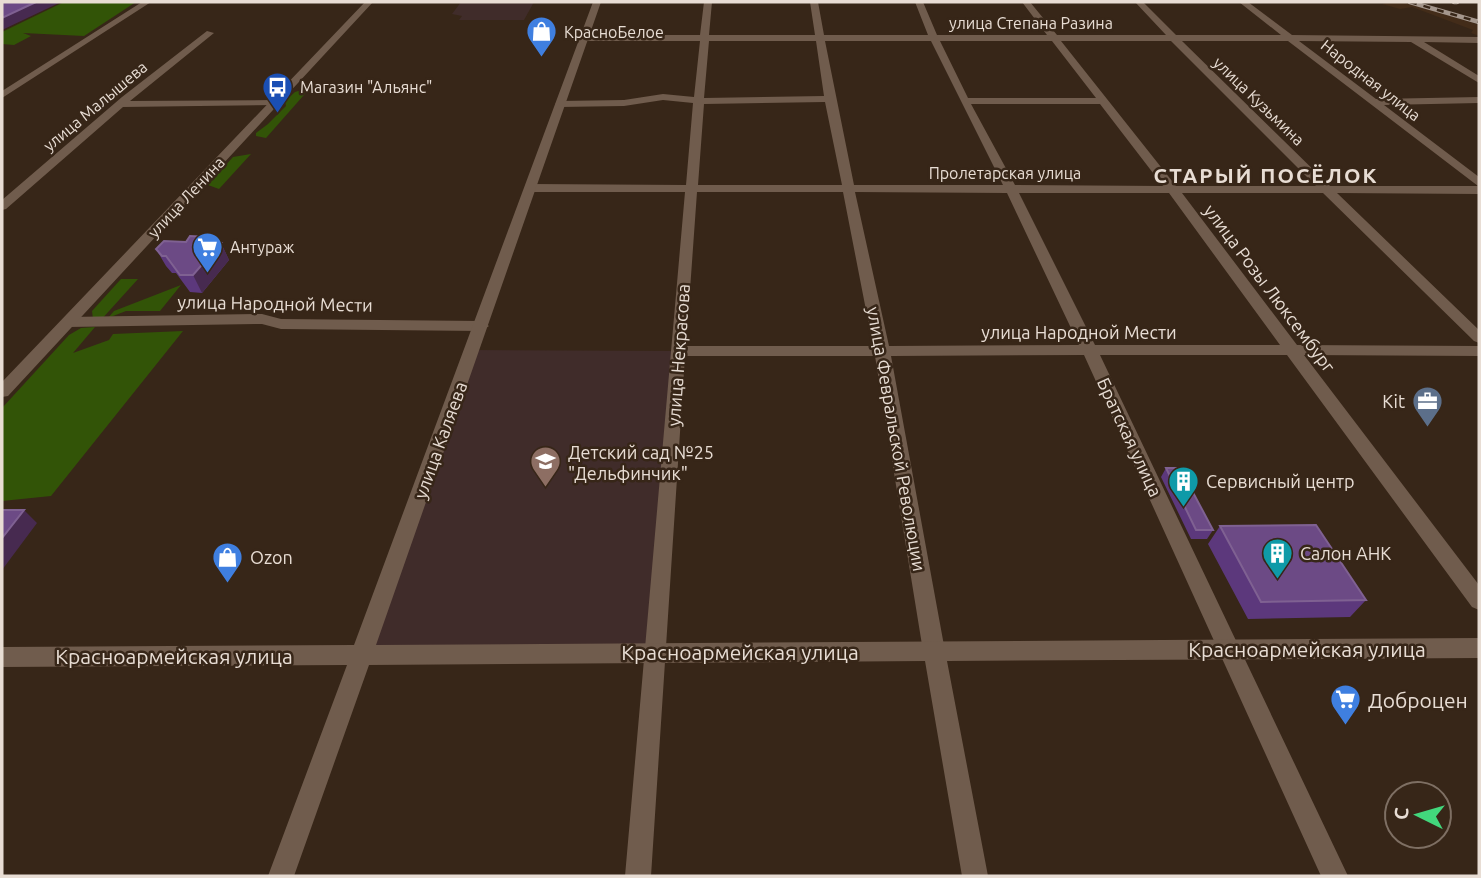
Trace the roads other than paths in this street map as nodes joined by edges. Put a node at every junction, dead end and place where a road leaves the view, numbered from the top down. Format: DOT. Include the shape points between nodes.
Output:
graph roads {
  1 [pos="147,2"];
  2 [pos="369,2"];
  3 [pos="597,2"];
  4 [pos="708,2"];
  5 [pos="814,2"];
  6 [pos="919,2"];
  7 [pos="1026,2"];
  8 [pos="1139,2"];
  9 [pos="1243,2"];
  10 [pos="210,33"];
  11 [pos="1292,37"];
  12 [pos="584,38"];
  13 [pos="1173,38"];
  14 [pos="1412,38"];
  15 [pos="704,39"];
  16 [pos="933,39"];
  17 [pos="1055,39"];
  18 [pos="820,40"];
  19 [pos="1479,40"];
  20 [pos="1479,80"];
  21 [pos="2,96"];
  22 [pos="830,99"];
  23 [pos="1479,100"];
  24 [pos="965,101"];
  25 [pos="1102,101"];
  26 [pos="700,102"];
  27 [pos="1373,102"];
  28 [pos="274,103"];
  29 [pos="121,104"];
  30 [pos="560,104"];
  31 [pos="1479,183"];
  32 [pos="24,187"];
  33 [pos="2,188"];
  34 [pos="531,188"];
  35 [pos="1012,188"];
  36 [pos="689,189"];
  37 [pos="850,189"];
  38 [pos="1328,189"];
  39 [pos="1172,190"];
  40 [pos="1479,190"];
  41 [pos="2,206"];
  42 [pos="68,322"];
  43 [pos="481,326"];
  44 [pos="1479,338"];
  45 [pos="1290,349"];
  46 [pos="679,351"];
  47 [pos="1479,351"];
  48 [pos="882,352"];
  49 [pos="1090,352"];
  50 [pos="2,392"];
  51 [pos="1479,601"];
  52 [pos="1479,648"];
  53 [pos="1231,649"];
  54 [pos="934,651"];
  55 [pos="656,653"];
  56 [pos="363,655"];
  57 [pos="2,657"];
  58 [pos="281,876"];
  59 [pos="638,876"];
  60 [pos="975,876"];
  61 [pos="1335,876"];
  1 -- 21 [label="street"];
  2 -- 28 [label="street, улица Ленина"];
  3 -- 12 [label="street, улица Каляева"];
  4 -- 15 [label="street, улица Некрасова"];
  5 -- 18 [label="street, улица Февральской Революции"];
  6 -- 16 [label="street, Братская улица"];
  7 -- 17 [label="street, улица Розы Люксембург"];
  8 -- 13 [label="street, улица Кузьмина"];
  9 -- 11 [label="street, Народная улица"];
  10 -- 29 [label="street, улица Малышева"];
  11 -- 13 [label="street, улица Степана Разина"];
  11 -- 14 [label="street, улица Степана Разина"];
  11 -- 27 [label="street, Народная улица"];
  12 -- 15 [label="street, улица Степана Разина"];
  12 -- 30 [label="street, улица Каляева"];
  13 -- 17 [label="street, улица Степана Разина"];
  13 -- 38 [label="street, улица Кузьмина"];
  14 -- 19 [label="street, улица Степана Разина"];
  14 -- 20 [label="street"];
  15 -- 18 [label="street, улица Степана Разина"];
  15 -- 26 [label="street, улица Некрасова"];
  16 -- 17 [label="street, улица Степана Разина"];
  16 -- 18 [label="street, улица Степана Разина"];
  16 -- 24 [label="street, Братская улица"];
  17 -- 25 [label="street, улица Розы Люксембург"];
  18 -- 22 [label="street, улица Февральской Революции"];
  22 -- 26 [label="street"];
  22 -- 37 [label="street, улица Февральской Революции"];
  23 -- 27 [label="street"];
  24 -- 25 [label="street"];
  24 -- 35 [label="street, Братская улица"];
  25 -- 39 [label="street, улица Розы Люксембург"];
  26 -- 30 [label="street" via="663,97"];
  26 -- 36 [label="street, улица Некрасова"];
  27 -- 31 [label="street, Народная улица"];
  28 -- 29 [label="street"];
  28 -- 42 [label="street, улица Ленина"];
  29 -- 32 [label="street, улица Малышева"];
  30 -- 34 [label="street, улица Каляева"];
  32 -- 33 [label="street"];
  32 -- 41 [label="street, улица Малышева"];
  34 -- 36 [label="street, Пролетарская улица"];
  34 -- 43 [label="street, улица Каляева"];
  35 -- 37 [label="street, Пролетарская улица"];
  35 -- 39 [label="street, Пролетарская улица"];
  35 -- 49 [label="street, Братская улица"];
  36 -- 37 [label="street, Пролетарская улица"];
  36 -- 46 [label="street, улица Некрасова"];
  37 -- 48 [label="street, улица Февральской Революции"];
  38 -- 39 [label="street, Пролетарская улица"];
  38 -- 40 [label="street, Пролетарская улица"];
  38 -- 44 [label="street, улица Кузьмина"];
  39 -- 45 [label="street, улица Розы Люксембург"];
  42 -- 43 [label="street, улица Народной Мести" via="262,319 281,324"];
  42 -- 50 [label="street, улица Ленина"];
  43 -- 56 [label="street, улица Каляева"];
  45 -- 47 [label="street, улица Народной Мести"];
  45 -- 49 [label="street, улица Народной Мести"];
  45 -- 51 [label="street, улица Розы Люксембург"];
  46 -- 48 [label="street, улица Народной Мести"];
  46 -- 55 [label="street, улица Некрасова"];
  48 -- 49 [label="street, улица Народной Мести"];
  48 -- 54 [label="street, улица Февральской Революции"];
  49 -- 53 [label="street, Братская улица"];
  52 -- 53 [label="street, Красноармейская улица"];
  53 -- 54 [label="street, Красноармейская улица"];
  53 -- 61 [label="street, Братская улица"];
  54 -- 55 [label="street, Красноармейская улица"];
  54 -- 60 [label="street, улица Февральской Революции"];
  55 -- 56 [label="street, Красноармейская улица"];
  55 -- 59 [label="street, улица Некрасова"];
  56 -- 57 [label="street, Красноармейская улица"];
  56 -- 58 [label="street, улица Каляева"];
}
